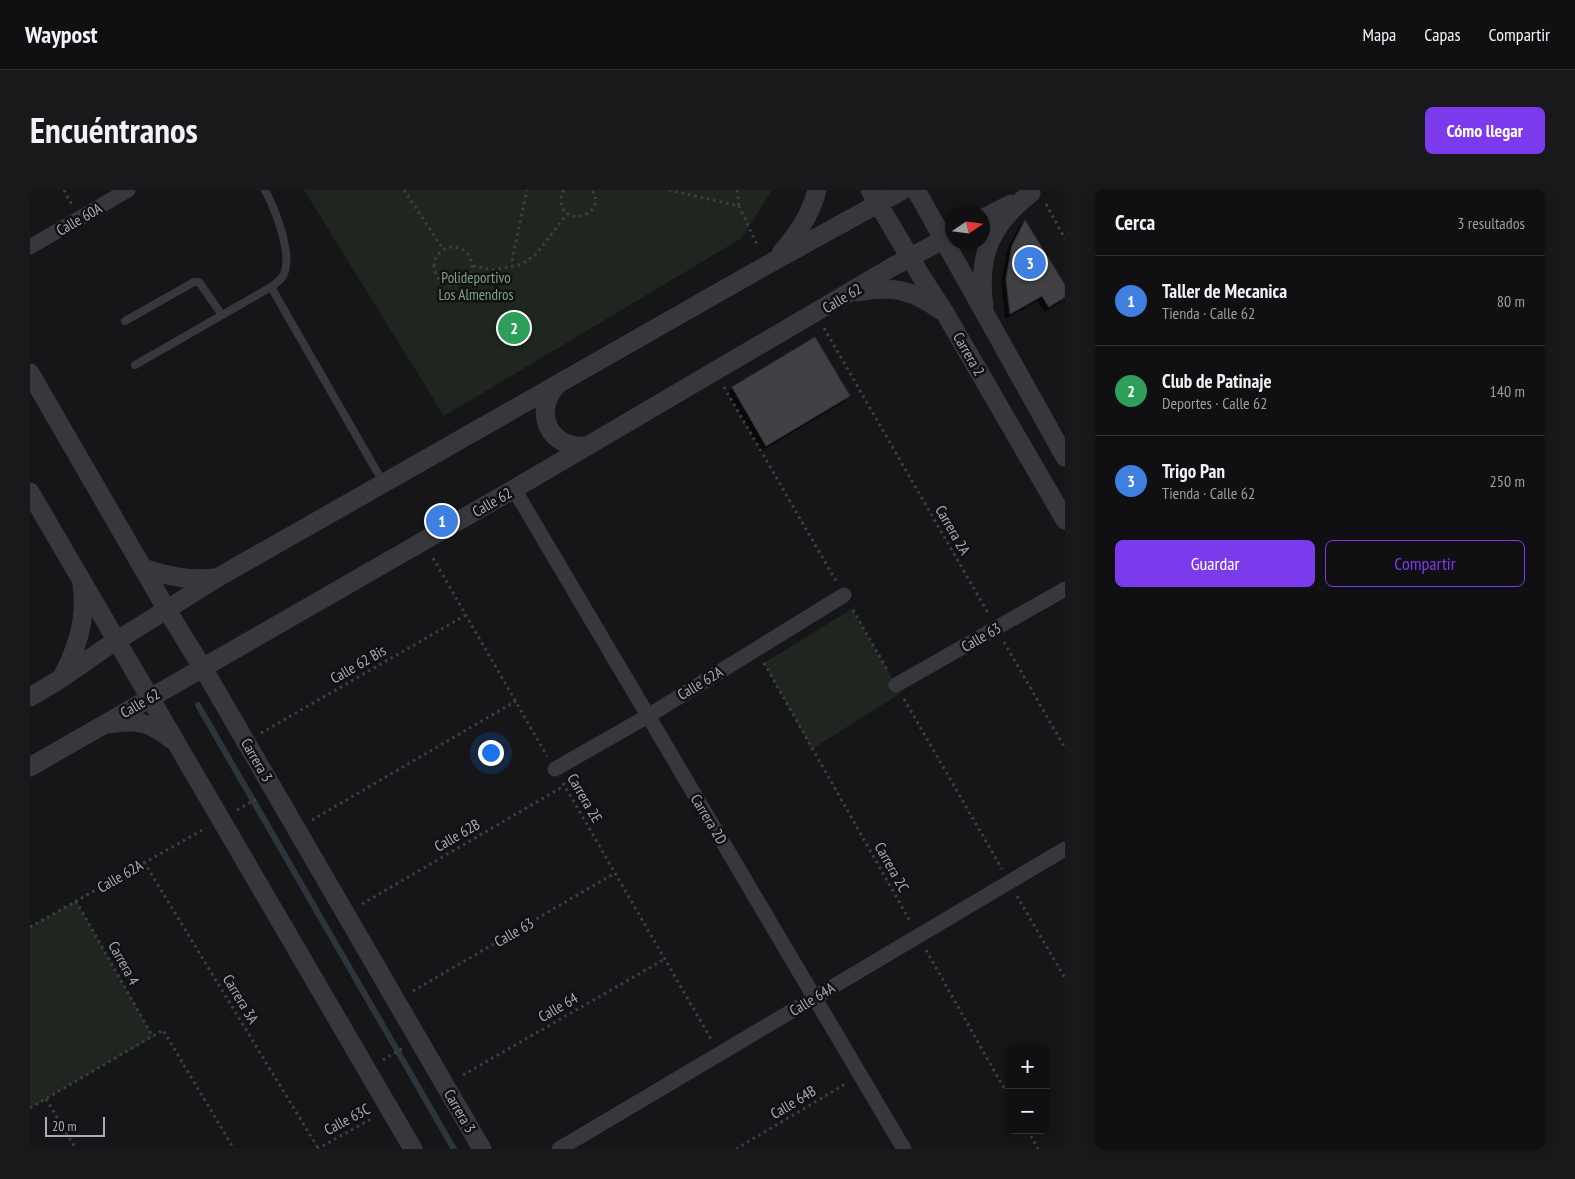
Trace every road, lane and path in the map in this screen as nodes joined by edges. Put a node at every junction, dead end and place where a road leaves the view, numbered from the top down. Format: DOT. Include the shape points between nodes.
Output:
graph roads {
  1 [pos="128,190"];
  2 [pos="264,190"];
  3 [pos="404,190"];
  4 [pos="527,190"];
  5 [pos="564,190"];
  6 [pos="592,190"];
  7 [pos="668,190"];
  8 [pos="673,190"];
  9 [pos="737,190"];
  10 [pos="817,190"];
  11 [pos="903,190"];
  12 [pos="916,190"];
  13 [pos="1037,194"];
  14 [pos="874,197"];
  15 [pos="739,206"];
  16 [pos="568,214"];
  17 [pos="990,215"];
  18 [pos="945,233"];
  19 [pos="945,239"];
  20 [pos="1065,239"];
  21 [pos="30,247"];
  22 [pos="758,247"];
  23 [pos="443,249"];
  24 [pos="954,250"];
  25 [pos="910,258"];
  26 [pos="512,261"];
  27 [pos="774,261"];
  28 [pos="473,266"];
  29 [pos="271,287"];
  30 [pos="845,296"];
  31 [pos="945,313"];
  32 [pos="222,315"];
  33 [pos="986,316"];
  34 [pos="125,321"];
  35 [pos="821,323"];
  36 [pos="135,365"];
  37 [pos="30,373"];
  38 [pos="557,386"];
  39 [pos="587,446"];
  40 [pos="1065,457"];
  41 [pos="384,484"];
  42 [pos="514,489"];
  43 [pos="30,492"];
  44 [pos="1065,520"];
  45 [pos="430,553"];
  46 [pos="142,568"];
  47 [pos="217,578"];
  48 [pos="82,583"];
  49 [pos="1065,589"];
  50 [pos="844,595"];
  51 [pos="167,610"];
  52 [pos="466,615"];
  53 [pos="996,628"];
  54 [pos="117,640"];
  55 [pos="756,649"];
  56 [pos="202,667"];
  57 [pos="62,678"];
  58 [pos="896,685"];
  59 [pos="30,697"];
  60 [pos="149,698"];
  61 [pos="516,701"];
  62 [pos="648,716"];
  63 [pos="92,732"];
  64 [pos="261,733"];
  65 [pos="1065,748"];
  66 [pos="182,753"];
  67 [pos="30,767"];
  68 [pos="555,769"];
  69 [pos="564,785"];
  70 [pos="264,794"];
  71 [pos="234,811"];
  72 [pos="312,820"];
  73 [pos="210,826"];
  74 [pos="1065,850"];
  75 [pos="144,862"];
  76 [pos="615,873"];
  77 [pos="76,901"];
  78 [pos="362,904"];
  79 [pos="30,928"];
  80 [pos="918,936"];
  81 [pos="665,959"];
  82 [pos="413,991"];
  83 [pos="815,998"];
  84 [pos="153,1037"];
  85 [pos="408,1044"];
  86 [pos="720,1054"];
  87 [pos="380,1062"];
  88 [pos="463,1075"];
  89 [pos="861,1075"];
  90 [pos="1005,1089"];
  91 [pos="46,1099"];
  92 [pos="30,1108"];
  93 [pos="390,1109"];
  94 [pos="1030,1134"];
  95 [pos="76,1149"];
  96 [pos="234,1149"];
  97 [pos="317,1149"];
  98 [pos="413,1149"];
  99 [pos="482,1149"];
  100 [pos="559,1149"];
  101 [pos="736,1149"];
  102 [pos="904,1149"];
  103 [pos="1038,1149"];
  1 -- 21 [label="street, Calle 60A"];
  2 -- 29 [label="lane" via="275,209 285,244 282,278"];
  3 -- 23 [label="path"];
  4 -- 26 [label="path"];
  5 -- 16 [label="path" via="561,205"];
  6 -- 16 [label="path" via="595,206 588,214 578,218"];
  7 -- 8 [label="path"];
  8 -- 15 [label="path"];
  9 -- 15 [label="path"];
  10 -- 27 [label="street" via="806,220"];
  11 -- 14 [label="street"];
  12 -- 18 [label="street"];
  13 -- 17 [label="street"];
  13 -- 20 [label="path"];
  13 -- 33 [label="street" via="1015,205 991,237 982,275"];
  14 -- 25 [label="street, Carrera 2"];
  14 -- 27 [label="street"];
  15 -- 22 [label="path"];
  16 -- 28 [label="path" via="537,253 519,265 493,270"];
  19 -- 25 [label="street, Calle 62"];
  23 -- 28 [label="path" via="456,246 468,253"];
  23 -- 28 [label="path" via="434,265 440,281 457,286 466,282"];
  24 -- 33 [label="street"];
  25 -- 30 [label="street, Calle 62"];
  25 -- 31 [label="street, Carrera 2"];
  27 -- 38 [label="street"];
  29 -- 32 [label="lane"];
  29 -- 41 [label="lane"];
  30 -- 31 [label="street" via="880,288 903,290 926,299"];
  30 -- 39 [label="street, Calle 62"];
  31 -- 44 [label="street, Carrera 2"];
  32 -- 34 [label="lane" via="199,282 194,282"];
  32 -- 36 [label="lane"];
  33 -- 40 [label="street"];
  35 -- 53 [label="path, Carrera 2A"];
  37 -- 46 [label="street, Carrera 3"];
  38 -- 39 [label="street" via="547,400 545,419 548,428 561,441 578,447"];
  38 -- 41 [label="street"];
  39 -- 42 [label="street, Calle 62"];
  41 -- 47 [label="street"];
  42 -- 56 [label="street, Calle 62"];
  42 -- 62 [label="street, Carrera 2D"];
  43 -- 48 [label="street"];
  45 -- 52 [label="path, Carrera 2E"];
  46 -- 47 [label="street" via="188,579"];
  46 -- 51 [label="street, Carrera 3"];
  47 -- 51 [label="street"];
  48 -- 54 [label="street"];
  48 -- 57 [label="street" via="84,598 80,631"];
  49 -- 53 [label="street, Calle 63"];
  50 -- 55 [label="street, Calle 62A"];
  51 -- 54 [label="street"];
  51 -- 56 [label="street, Carrera 3"];
  52 -- 61 [label="path, Carrera 2E"];
  52 -- 64 [label="path, Calle 62 Bis"];
  53 -- 58 [label="street, Calle 63"];
  53 -- 65 [label="path, Carrera 2A"];
  54 -- 57 [label="street"];
  54 -- 60 [label="street"];
  55 -- 62 [label="street, Calle 62A"];
  55 -- 80 [label="path, Carrera 2C"];
  56 -- 60 [label="street, Calle 62"];
  56 -- 99 [label="street, Carrera 3"];
  57 -- 59 [label="street"];
  60 -- 63 [label="street, Calle 62"];
  60 -- 66 [label="street"];
  61 -- 68 [label="path, Carrera 2E"];
  61 -- 72 [label="path"];
  62 -- 68 [label="street, Calle 62A"];
  62 -- 83 [label="street, Carrera 2D"];
  63 -- 66 [label="street" via="117,722 145,723 160,730"];
  63 -- 67 [label="street, Calle 62"];
  66 -- 93 [label="street"];
  68 -- 69 [label="path, Carrera 2E"];
  69 -- 76 [label="path, Carrera 2E"];
  69 -- 78 [label="path, Calle 62B"];
  70 -- 71 [label="path"];
  73 -- 75 [label="path, Calle 62A"];
  74 -- 80 [label="street, Calle 64A"];
  75 -- 77 [label="path, Calle 62A"];
  75 -- 97 [label="path, Carrera 3A"];
  76 -- 81 [label="path, Carrera 2E"];
  76 -- 82 [label="path, Calle 63"];
  77 -- 79 [label="path, Calle 62A"];
  77 -- 84 [label="path, Carrera 4"];
  80 -- 83 [label="street, Calle 64A"];
  80 -- 90 [label="path, Carrera 2C"];
  81 -- 86 [label="path, Carrera 2E"];
  81 -- 88 [label="path, Calle 64"];
  83 -- 86 [label="street, Calle 64A"];
  83 -- 89 [label="street, Carrera 2D"];
  84 -- 91 [label="path"];
  84 -- 96 [label="path" via="163,1030"];
  85 -- 87 [label="path"];
  86 -- 100 [label="street, Calle 64A"];
  89 -- 101 [label="path, Calle 64B"];
  89 -- 102 [label="street, Carrera 2D"];
  91 -- 92 [label="path"];
  91 -- 95 [label="path"];
  93 -- 97 [label="path, Calle 63C"];
  93 -- 98 [label="street"];
  94 -- 103 [label="path"];
}
